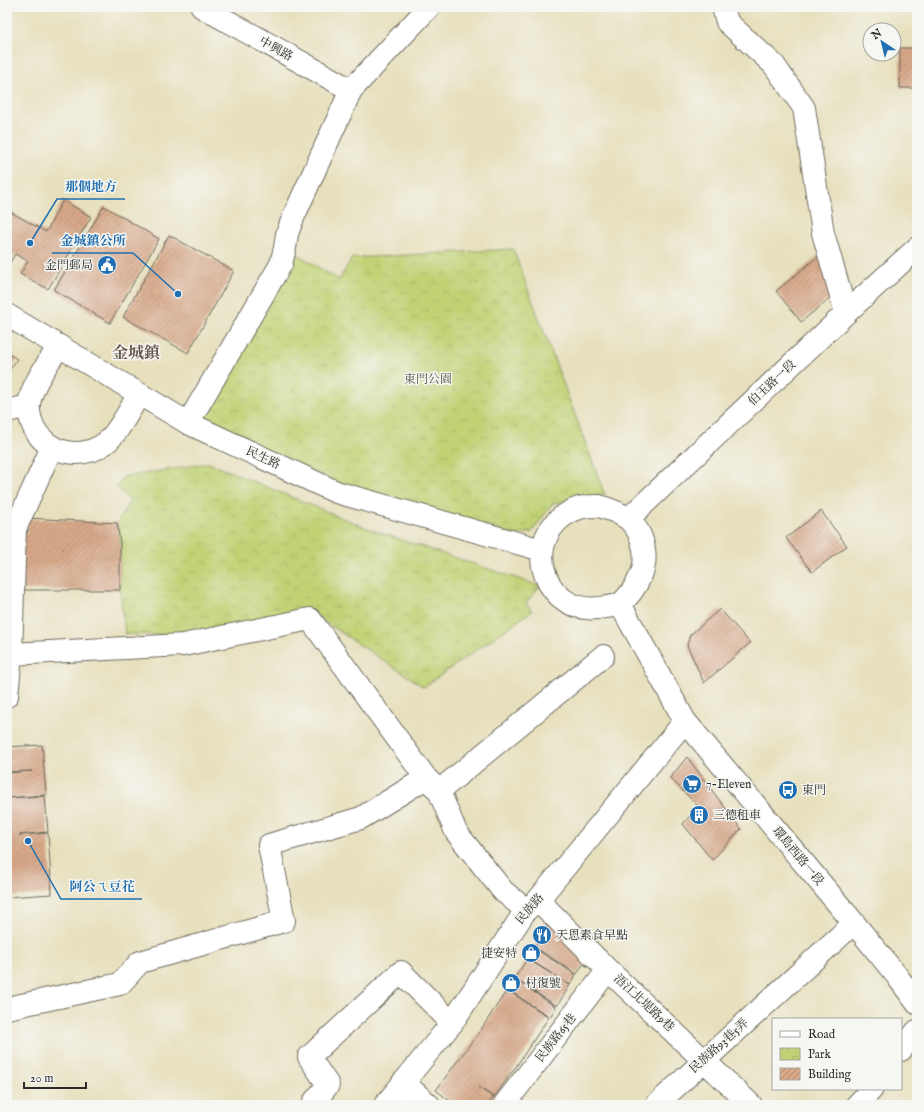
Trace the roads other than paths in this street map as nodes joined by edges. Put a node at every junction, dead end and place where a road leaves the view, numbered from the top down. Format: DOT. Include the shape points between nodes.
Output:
graph roads {
  1 [pos="202,7"];
  2 [pos="429,7"];
  3 [pos="723,7"];
  4 [pos="351,90"];
  5 [pos="917,248"];
  6 [pos="846,313"];
  7 [pos="7,314"];
  8 [pos="59,346"];
  9 [pos="139,394"];
  10 [pos="29,406"];
  11 [pos="7,411"];
  12 [pos="188,423"];
  13 [pos="52,447"];
  14 [pos="628,519"];
  15 [pos="542,550"];
  16 [pos="620,604"];
  17 [pos="11,654"];
  18 [pos="603,656"];
  19 [pos="7,696"];
  20 [pos="685,721"];
  21 [pos="432,785"];
  22 [pos="532,905"];
  23 [pos="854,923"];
  24 [pos="608,970"];
  25 [pos="917,1003"];
  26 [pos="7,1008"];
  27 [pos="452,1023"];
  28 [pos="917,1031"];
  29 [pos="902,1049"];
  30 [pos="704,1060"];
  31 [pos="403,1082"];
  32 [pos="871,1090"];
  33 [pos="313,1105"];
  34 [pos="385,1105"];
  35 [pos="430,1105"];
  36 [pos="504,1105"];
  37 [pos="656,1105"];
  38 [pos="751,1105"];
  39 [pos="857,1105"];
  1 -- 4 [label="main road, 中興路"];
  2 -- 4 [label="main road"];
  3 -- 6 [label="main road" via="727,22 774,65 804,108 823,233"];
  4 -- 12 [label="main road" via="293,218 281,264"];
  5 -- 6 [label="main road, 伯玉路一段"];
  6 -- 14 [label="main road, 伯玉路一段"];
  7 -- 8 [label="main road, 民生路"];
  8 -- 9 [label="main road, 民生路"];
  8 -- 10 [label="main road" via="32,392"];
  9 -- 12 [label="main road, 民生路"];
  9 -- 13 [label="main road" via="116,431 106,443 93,451 78,454"];
  10 -- 11 [label="main road"];
  10 -- 13 [label="main road" via="31,422 38,435"];
  12 -- 15 [label="main road, 民生路" via="336,492"];
  13 -- 17 [label="main road" via="15,530"];
  14 -- 15 [label="main road" via="615,510 599,506 568,512 556,522 547,535"];
  14 -- 16 [label="main road" via="638,531 644,545 645,560 634,589"];
  15 -- 16 [label="main road" via="542,567 548,583 559,597 574,605 590,609"];
  16 -- 20 [label="main road, 環島西路一段"];
  17 -- 19 [label="main road"];
  17 -- 21 [label="main road, 浯江北堤路9巷" via="183,645 310,620"];
  18 -- 21 [label="main road"];
  20 -- 22 [label="main road, 民族路"];
  20 -- 23 [label="main road, 環島西路一段"];
  21 -- 22 [label="main road, 浯江北堤路9巷" via="456,832 503,890"];
  21 -- 26 [label="main road" via="361,818 269,845 284,921 140,962 120,984"];
  22 -- 24 [label="main road, 浯江北堤路9巷"];
  22 -- 27 [label="main road, 民族路"];
  23 -- 25 [label="main road, 環島西路一段"];
  23 -- 30 [label="main road, 民族路93巷5弄"];
  24 -- 30 [label="main road, 浯江北堤路9巷"];
  24 -- 36 [label="main road, 民族路65巷"];
  27 -- 31 [label="main road, 民族路"];
  27 -- 33 [label="main road" via="401,972 309,1057 328,1085"];
  28 -- 29 [label="main road"];
  30 -- 37 [label="main road, 民族路93巷5弄"];
  30 -- 38 [label="main road, 浯江北堤路9巷"];
  31 -- 34 [label="main road, 民族路"];
  31 -- 35 [label="main road"];
  32 -- 39 [label="main road"];
}
